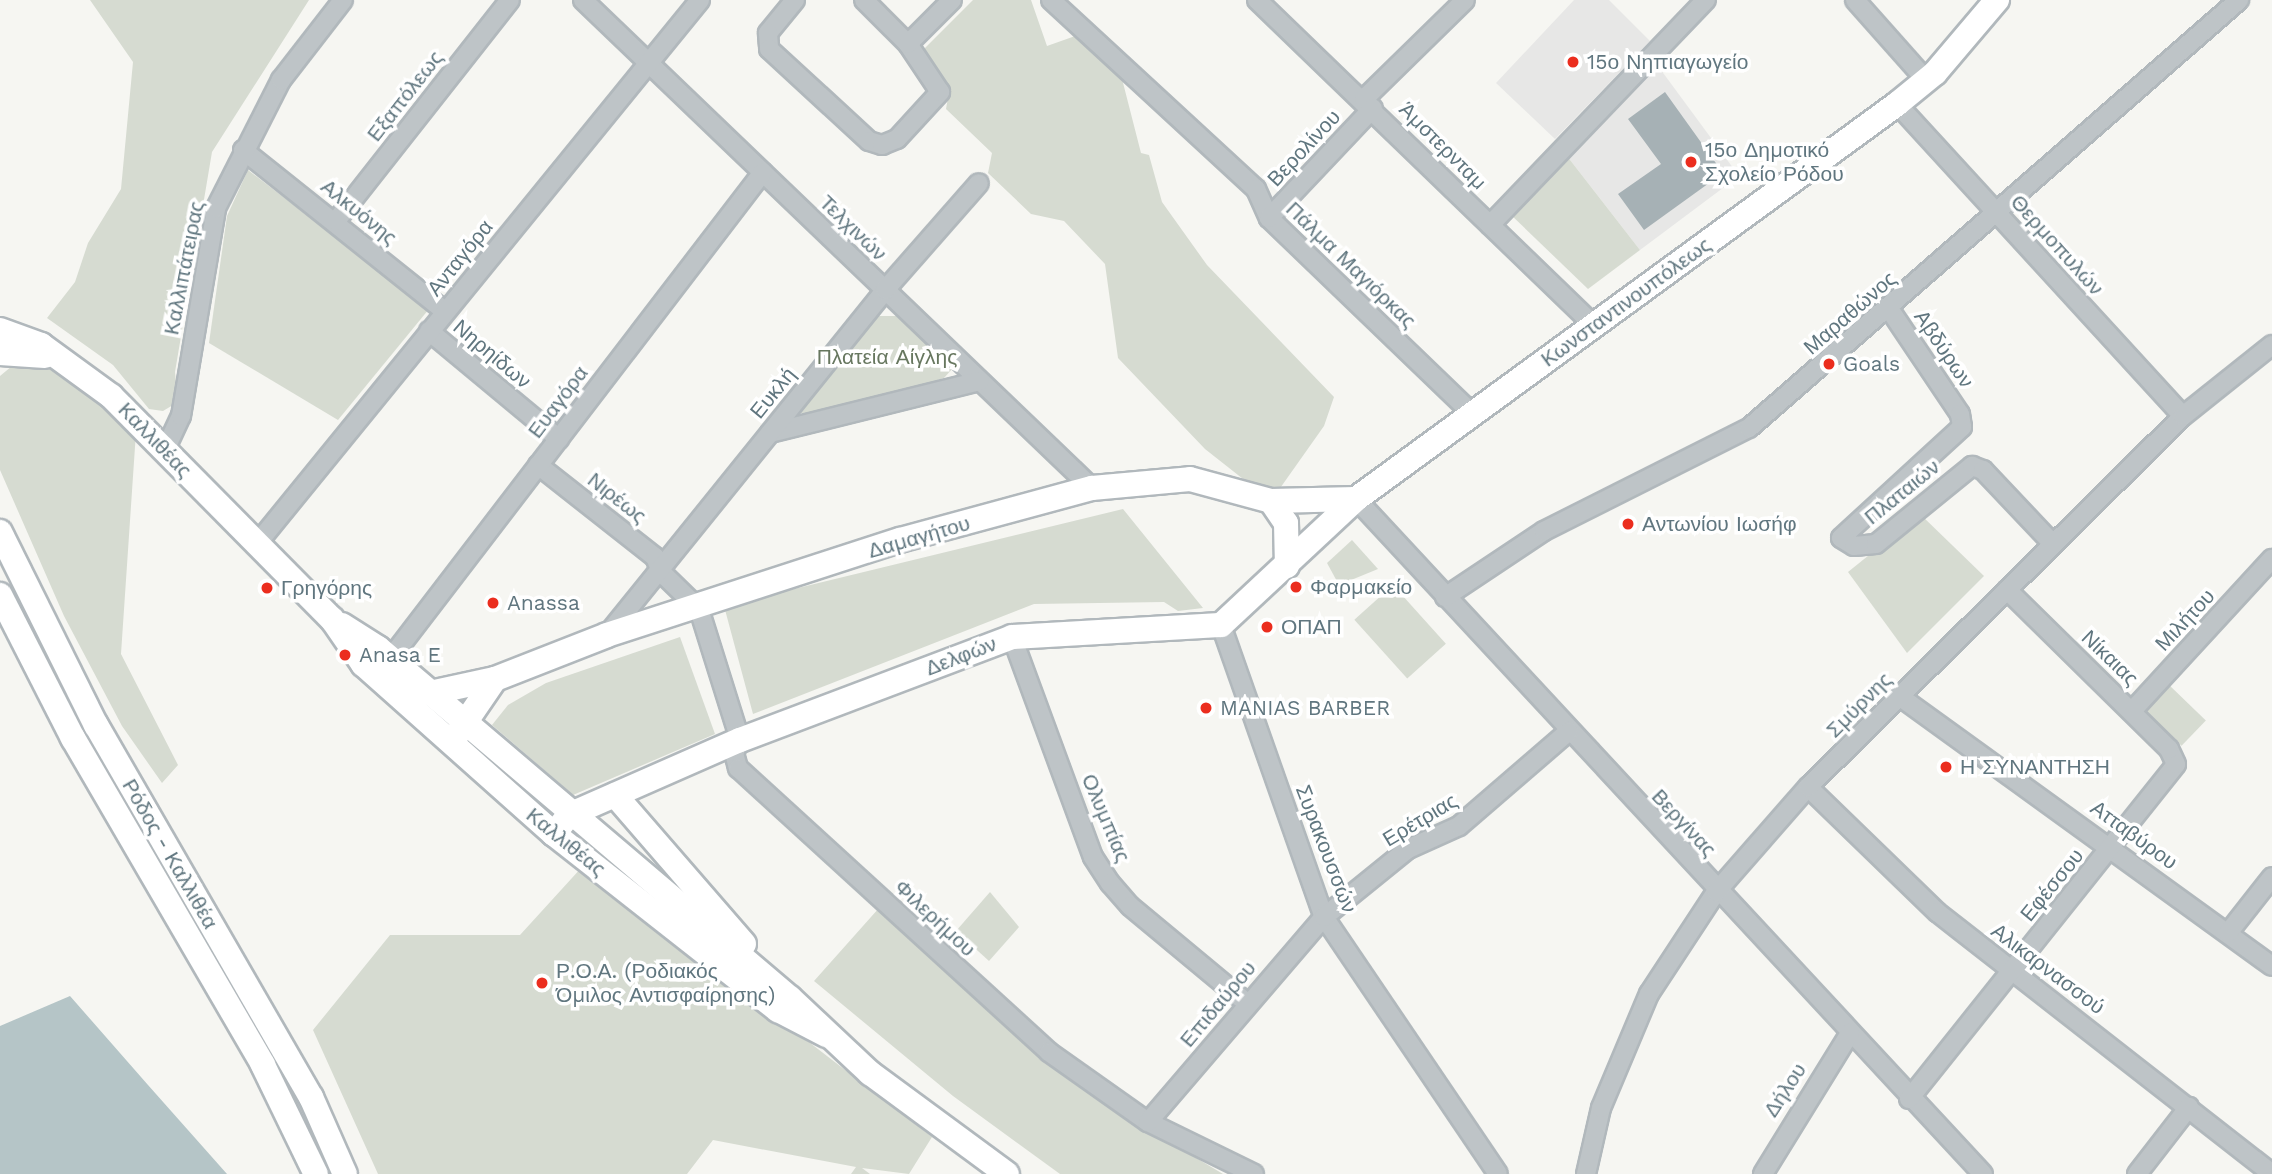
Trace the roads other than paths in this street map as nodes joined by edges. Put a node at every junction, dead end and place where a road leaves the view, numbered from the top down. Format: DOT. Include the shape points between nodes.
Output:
graph roads {
  1 [pos="343,0"];
  2 [pos="510,0"];
  3 [pos="583,0"];
  4 [pos="700,0"];
  5 [pos="794,0"];
  6 [pos="864,0"];
  7 [pos="952,0"];
  8 [pos="1051,0"];
  9 [pos="1257,0"];
  10 [pos="1465,0"];
  11 [pos="1706,0"];
  12 [pos="1855,0"];
  13 [pos="1979,0"];
  14 [pos="1997,0"];
  15 [pos="2239,0"];
  16 [pos="908,44"];
  17 [pos="649,62"];
  18 [pos="1918,71"];
  19 [pos="1368,104"];
  20 [pos="1897,104"];
  21 [pos="243,150"];
  22 [pos="763,172"];
  23 [pos="979,183"];
  24 [pos="1997,213"];
  25 [pos="1269,218"];
  26 [pos="336,221"];
  27 [pos="1490,225"];
  28 [pos="885,290"];
  29 [pos="1890,310"];
  30 [pos="446,311"];
  31 [pos="1594,326"];
  32 [pos="0,330"];
  33 [pos="429,331"];
  34 [pos="2272,345"];
  35 [pos="12,352"];
  36 [pos="59,360"];
  37 [pos="0,363"];
  38 [pos="980,381"];
  39 [pos="1473,414"];
  40 [pos="1960,414"];
  41 [pos="2183,416"];
  42 [pos="771,432"];
  43 [pos="559,439"];
  44 [pos="165,450"];
  45 [pos="538,466"];
  46 [pos="1092,488"];
  47 [pos="1356,499"];
  48 [pos="1271,501"];
  49 [pos="0,533"];
  50 [pos="2053,544"];
  51 [pos="256,545"];
  52 [pos="2272,559"];
  53 [pos="1287,566"];
  54 [pos="661,572"];
  55 [pos="2007,590"];
  56 [pos="0,595"];
  57 [pos="1445,597"];
  58 [pos="699,609"];
  59 [pos="332,619"];
  60 [pos="1220,625"];
  61 [pos="607,635"];
  62 [pos="1012,636"];
  63 [pos="390,659"];
  64 [pos="495,679"];
  65 [pos="430,693"];
  66 [pos="1899,696"];
  67 [pos="2132,711"];
  68 [pos="1569,731"];
  69 [pos="459,733"];
  70 [pos="740,740"];
  71 [pos="2176,764"];
  72 [pos="1808,787"];
  73 [pos="615,795"];
  74 [pos="561,824"];
  75 [pos="2112,846"];
  76 [pos="2272,877"];
  77 [pos="1716,892"];
  78 [pos="1324,917"];
  79 [pos="2228,933"];
  80 [pos="2272,966"];
  81 [pos="2015,968"];
  82 [pos="790,998"];
  83 [pos="1248,1003"];
  84 [pos="1850,1033"];
  85 [pos="826,1035"];
  86 [pos="1909,1100"];
  87 [pos="2189,1107"];
  88 [pos="1148,1122"];
  89 [pos="2271,1171"];
  90 [pos="316,1174"];
  91 [pos="345,1174"];
  92 [pos="1007,1174"];
  93 [pos="1254,1174"];
  94 [pos="1498,1174"];
  95 [pos="1586,1174"];
  96 [pos="1763,1174"];
  97 [pos="1983,1174"];
  98 [pos="2137,1174"];
  1 -- 21 [label="street, Καλλιπάτειρας" via="281,80"];
  2 -- 26 [label="street, Εξαπόλεως"];
  3 -- 17 [label="street, Τελχινών"];
  4 -- 17 [label="street, Ανταγόρα"];
  5 -- 16 [label="street" via="768,33 769,49 869,141 882,145 897,139 940,92"];
  6 -- 16 [label="street"];
  7 -- 16 [label="street"];
  8 -- 25 [label="street, Πάλμα Μαγιόρκας" via="1256,189"];
  9 -- 19 [label="street, Άμστερνταμ"];
  10 -- 19 [label="street, Βερολίνου"];
  11 -- 27 [label="street"];
  12 -- 18 [label="street"];
  13 -- 18 [label="main road, Κωνσταντινουπόλεως"];
  14 -- 20 [label="main road, Κωνσταντινουπόλεως" via="1935,73"];
  15 -- 24 [label="street, Μαραθώνος"];
  17 -- 22 [label="street, Τελχινών"];
  17 -- 30 [label="street, Ανταγόρα"];
  18 -- 20 [label="main road, Κωνσταντινουπόλεως"];
  19 -- 25 [label="street, Βερολίνου"];
  19 -- 27 [label="street, Άμστερνταμ"];
  20 -- 24 [label="street, Θερμοπυλών"];
  20 -- 31 [label="main road, Κωνσταντινουπόλεως"];
  21 -- 26 [label="street, Αλκυόνης"];
  21 -- 44 [label="street, Καλλιπάτειρας" via="216,208 181,416"];
  22 -- 28 [label="street, Τελχινών"];
  22 -- 43 [label="street, Ευαγόρα"];
  23 -- 28 [label="street, Ευκλή"];
  24 -- 29 [label="street, Μαραθώνος"];
  24 -- 41 [label="street, Θερμοπυλών"];
  25 -- 39 [label="street, Πάλμα Μαγιόρκας"];
  26 -- 30 [label="street, Αλκυόνης"];
  27 -- 31 [label="street, Άμστερνταμ"];
  28 -- 38 [label="street, Τελχινών"];
  28 -- 42 [label="street, Ευκλή"];
  29 -- 40 [label="street, Αβδύρων"];
  29 -- 57 [label="street, Μαραθώνος" via="1749,428 1544,531"];
  30 -- 33 [label="street, Ανταγόρα"];
  31 -- 39 [label="main road, Κωνσταντινουπόλεως"];
  32 -- 36 [label="main road, Καλλιθέας" via="28,338"];
  33 -- 43 [label="street, Νηρηίδων"];
  33 -- 51 [label="street, Ανταγόρα"];
  34 -- 41 [label="street, Σμύρνης"];
  35 -- 36 [label="main road, Καλλιθέας"];
  35 -- 37 [label="main road"];
  36 -- 44 [label="main road, Καλλιθέας" via="111,396"];
  38 -- 42 [label="street"];
  38 -- 46 [label="street, Τελχινών"];
  39 -- 47 [label="main road, Κωνσταντινουπόλεως"];
  40 -- 50 [label="street, Πλαταιών" via="1962,427 1954,438 1841,538 1854,546 1876,544 1972,466 1983,470"];
  41 -- 50 [label="street, Σμύρνης"];
  42 -- 54 [label="street, Ευκλή"];
  43 -- 45 [label="street, Ευαγόρα"];
  44 -- 51 [label="main road, Καλλιθέας"];
  45 -- 54 [label="street, Νιρέως" via="654,558"];
  45 -- 63 [label="street, Ευαγόρα"];
  46 -- 48 [label="main road, Δαμαγήτου" via="1190,479"];
  46 -- 58 [label="main road, Δαμαγήτου" via="900,540"];
  47 -- 48 [label="main road, Δαμαγήτου"];
  47 -- 53 [label="main road"];
  47 -- 57 [label="street, Βεργίνας"];
  48 -- 53 [label="main road" via="1286,523"];
  49 -- 91 [label="main road, Ρόδος - Καλλιθέα" via="96,725 311,1097"];
  50 -- 55 [label="street, Σμύρνης"];
  51 -- 59 [label="main road, Καλλιθέας"];
  52 -- 67 [label="street, Μιλήτου"];
  53 -- 60 [label="main road"];
  54 -- 58 [label="street, Νιρέως"];
  54 -- 61 [label="street, Ευκλή"];
  55 -- 66 [label="street, Σμύρνης"];
  55 -- 67 [label="street, Νίκαιας"];
  56 -- 90 [label="main road, Ρόδος - Καλλιθέα" via="73,737 263,1065"];
  57 -- 68 [label="street, Βεργίνας"];
  58 -- 61 [label="main road, Δαμαγήτου"];
  58 -- 70 [label="street, Φιλερήμου"];
  59 -- 63 [label="main road, Καλλιθέας"];
  59 -- 69 [label="main road, Καλλιθέας" via="363,664"];
  60 -- 62 [label="main road, Δελφών"];
  60 -- 78 [label="street, Συρακουσσών"];
  61 -- 64 [label="main road, Δαμαγήτου"];
  62 -- 70 [label="main road, Δελφών"];
  62 -- 83 [label="street, Ολυμπίας" via="1094,857 1110,883 1130,906"];
  63 -- 65 [label="main road, Καλλιθέας"];
  64 -- 65 [label="main road, Δαμαγήτου"];
  64 -- 69 [label="main road"];
  65 -- 69 [label="main road, Καλλιθέας"];
  66 -- 72 [label="street, Σμύρνης"];
  66 -- 75 [label="street, Ατταβύρου"];
  67 -- 71 [label="street, Νίκαιας" via="2169,748"];
  68 -- 77 [label="street, Βεργίνας"];
  68 -- 78 [label="street, Ερέτριας" via="1460,826 1408,849"];
  69 -- 74 [label="main road, Καλλιθέας"];
  70 -- 73 [label="main road, Δελφών"];
  70 -- 88 [label="street, Φιλερήμου" via="734,753 738,768 1049,1052"];
  71 -- 75 [label="street, Εφέσσου"];
  72 -- 77 [label="street, Σμύρνης"];
  72 -- 81 [label="street, Αλικαρνασσού" via="1937,912"];
  73 -- 74 [label="main road, Δελφών"];
  73 -- 82 [label="main road"];
  74 -- 82 [label="main road, Καλλιθέας"];
  74 -- 85 [label="main road, Καλλιθέας" via="778,1010"];
  75 -- 79 [label="street, Ατταβύρου"];
  75 -- 81 [label="street, Εφέσσου"];
  76 -- 79 [label="street"];
  77 -- 84 [label="street, Βεργίνας"];
  77 -- 95 [label="street, Σμύρνης" via="1648,994 1601,1108"];
  78 -- 83 [label="street, Επιδαύρου"];
  78 -- 94 [label="street, Συρακουσσών"];
  79 -- 80 [label="street, Ατταβύρου"];
  81 -- 86 [label="street, Εφέσσου"];
  81 -- 87 [label="street, Αλικαρνασσού"];
  82 -- 85 [label="main road, Καλλιθέας"];
  83 -- 88 [label="street, Επιδαύρου"];
  84 -- 86 [label="street, Βεργίνας"];
  84 -- 96 [label="street, Δήλου"];
  85 -- 92 [label="main road, Καλλιθέας"];
  86 -- 97 [label="street, Βεργίνας"];
  87 -- 89 [label="street, Αλικαρνασσού"];
  87 -- 98 [label="street"];
  88 -- 93 [label="street, Φιλερήμου"];
}
